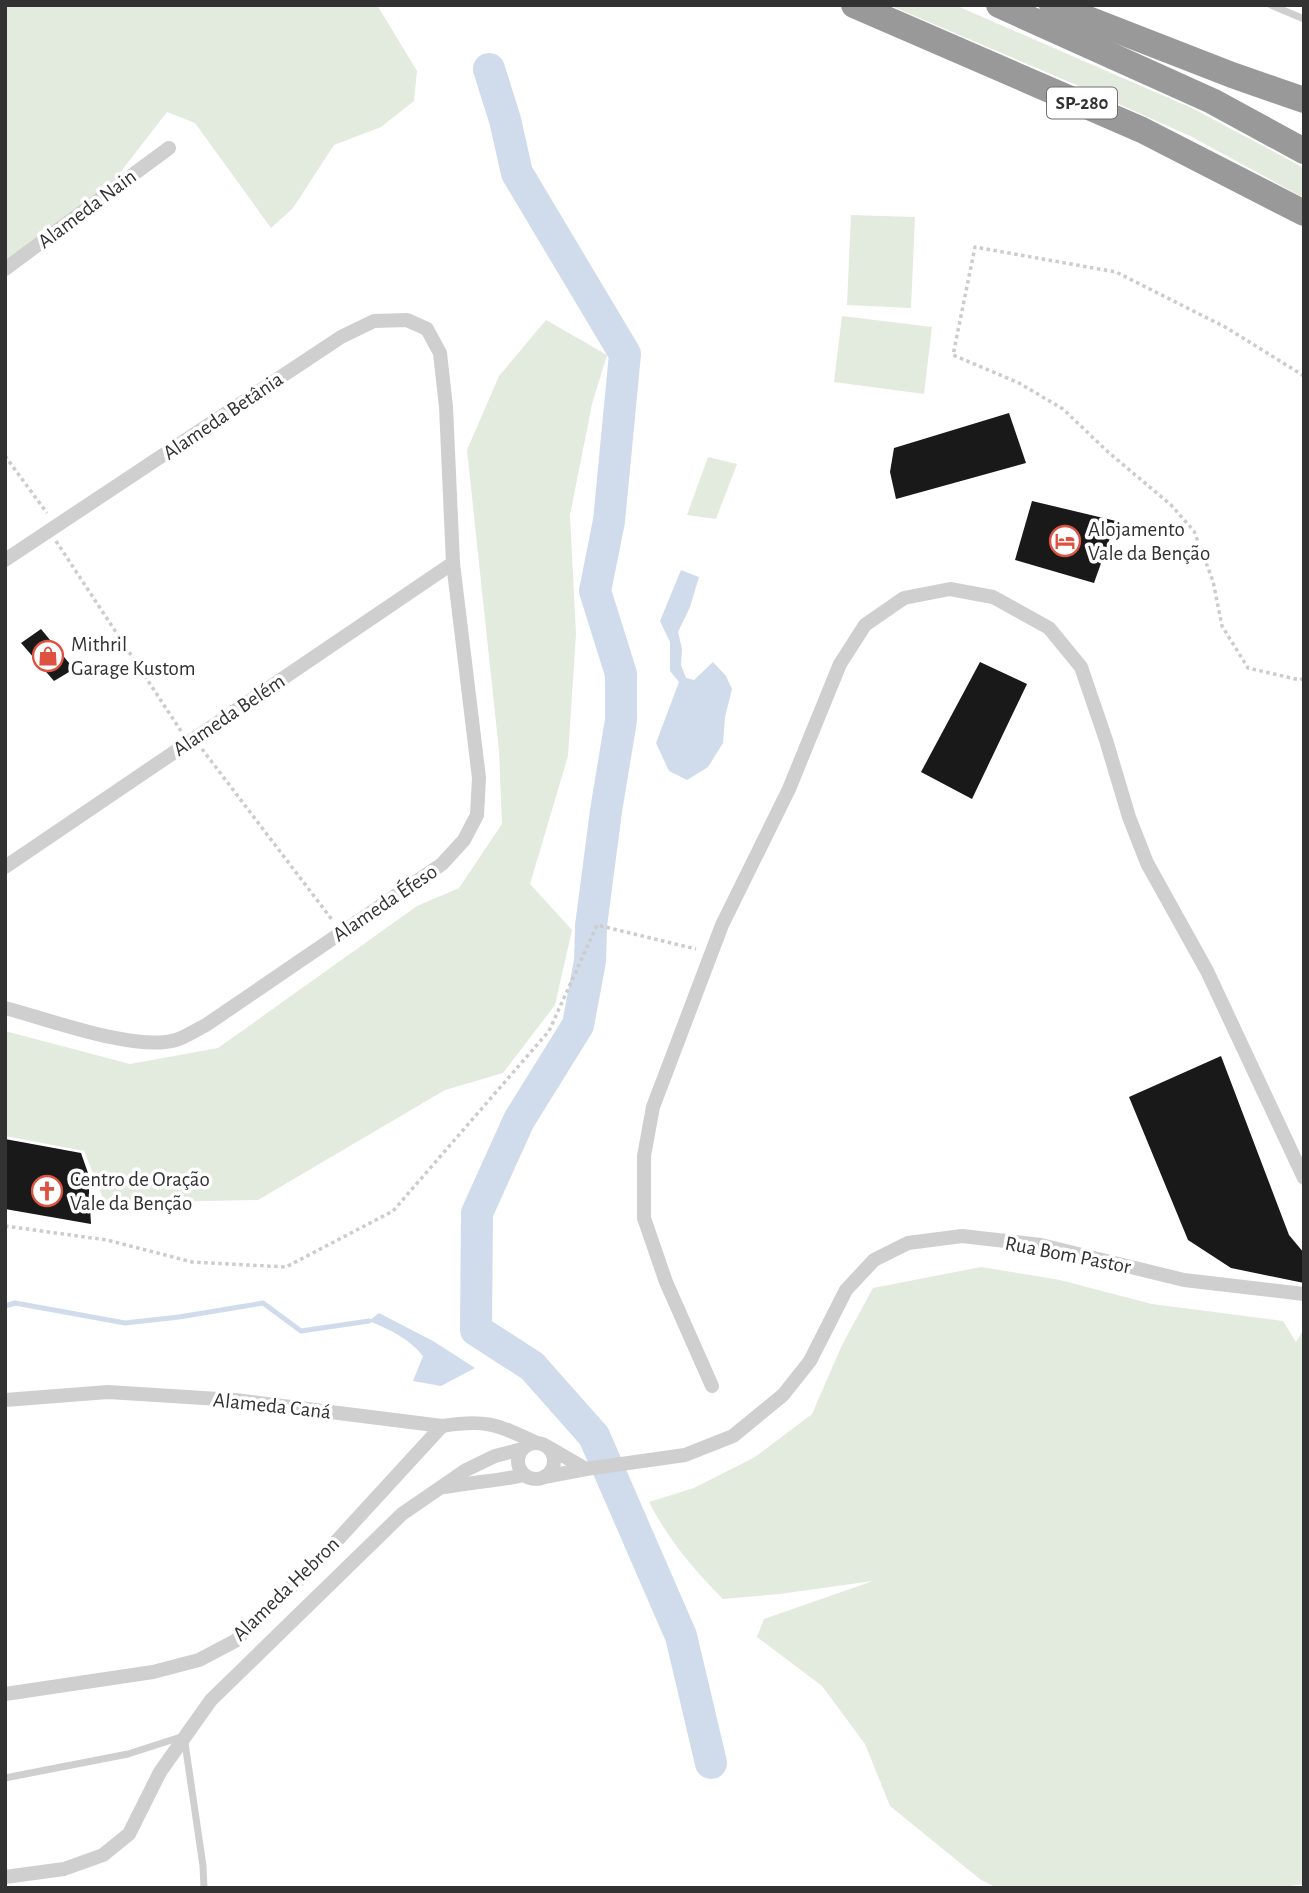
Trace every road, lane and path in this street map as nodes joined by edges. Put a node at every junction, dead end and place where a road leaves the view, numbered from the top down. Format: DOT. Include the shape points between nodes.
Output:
graph roads {
  1 [pos="854,5"];
  2 [pos="999,5"];
  3 [pos="1052,5"];
  4 [pos="1271,5"];
  5 [pos="1304,19"];
  6 [pos="1304,100"];
  7 [pos="169,148"];
  8 [pos="1304,151"];
  9 [pos="1304,214"];
  10 [pos="5,269"];
  11 [pos="440,353"];
  12 [pos="1304,376"];
  13 [pos="5,456"];
  14 [pos="53,528"];
  15 [pos="5,560"];
  16 [pos="453,563"];
  17 [pos="1304,678"];
  18 [pos="192,741"];
  19 [pos="5,867"];
  20 [pos="342,933"];
  21 [pos="711,952"];
  22 [pos="5,1008"];
  23 [pos="1304,1178"];
  24 [pos="5,1226"];
  25 [pos="1304,1294"];
  26 [pos="712,1386"];
  27 [pos="5,1400"];
  28 [pos="442,1426"];
  29 [pos="535,1446"];
  30 [pos="586,1469"];
  31 [pos="524,1475"];
  32 [pos="544,1477"];
  33 [pos="437,1489"];
  34 [pos="5,1693"];
  35 [pos="184,1735"];
  36 [pos="5,1778"];
  37 [pos="5,1877"];
  38 [pos="204,1888"];
  1 -- 9 [label="highway, SP-280" via="1142,130"];
  2 -- 8 [label="highway, SP-280" via="1212,101"];
  3 -- 6 [label="highway"];
  4 -- 5 [label="lane"];
  7 -- 10 [label="street, Alameda Nain"];
  11 -- 14 [label="street, Alameda Betânia" via="427,329 407,320 374,321 341,337"];
  11 -- 16 [label="street, Alameda Éfeso"];
  12 -- 17 [label="path" via="1227,328 1116,272 975,247 953,355 1019,383 1063,410 1171,505 1194,531 1213,581 1222,626 1248,668"];
  13 -- 14 [label="path"];
  14 -- 15 [label="street, Alameda Betânia"];
  14 -- 18 [label="path"];
  16 -- 18 [label="street, Alameda Belém"];
  16 -- 20 [label="street, Alameda Éfeso" via="479,778 477,815 442,864"];
  18 -- 19 [label="street, Alameda Belém"];
  18 -- 20 [label="path"];
  20 -- 22 [label="street, Alameda Éfeso" via="206,1025 176,1040 119,1039"];
  21 -- 23 [label="street" via="789,789 840,664 865,625 904,598 950,589 993,597 1049,628 1081,667 1147,863 1207,971"];
  21 -- 24 [label="path" via="597,925 549,1031 393,1211 286,1266 192,1262 107,1240"];
  21 -- 26 [label="street" via="653,1107 645,1156 644,1218 666,1282"];
  25 -- 30 [label="street, Rua Bom Pastor" via="1184,1280 1041,1245 962,1236 908,1243 874,1260 846,1290 810,1361 783,1395 733,1436 685,1455"];
  27 -- 28 [label="street, Alameda Caná" via="121,1393 235,1400"];
  28 -- 29 [label="street, Alameda Caná" via="472,1421 500,1426"];
  28 -- 34 [label="street, Alameda Hebron" via="320,1559 235,1640 199,1660 153,1672"];
  29 -- 30 [label="street"];
  29 -- 31 [label="street" via="517,1462"];
  29 -- 32 [label="street" via="555,1459"];
  29 -- 33 [label="street" via="480,1462"];
  30 -- 32 [label="street"];
  31 -- 32 [label="street"];
  31 -- 33 [label="street"];
  33 -- 35 [label="street" via="402,1514 211,1700"];
  35 -- 36 [label="lane" via="128,1754"];
  35 -- 37 [label="street" via="129,1834 103,1855 64,1869"];
  35 -- 38 [label="lane"];
}
